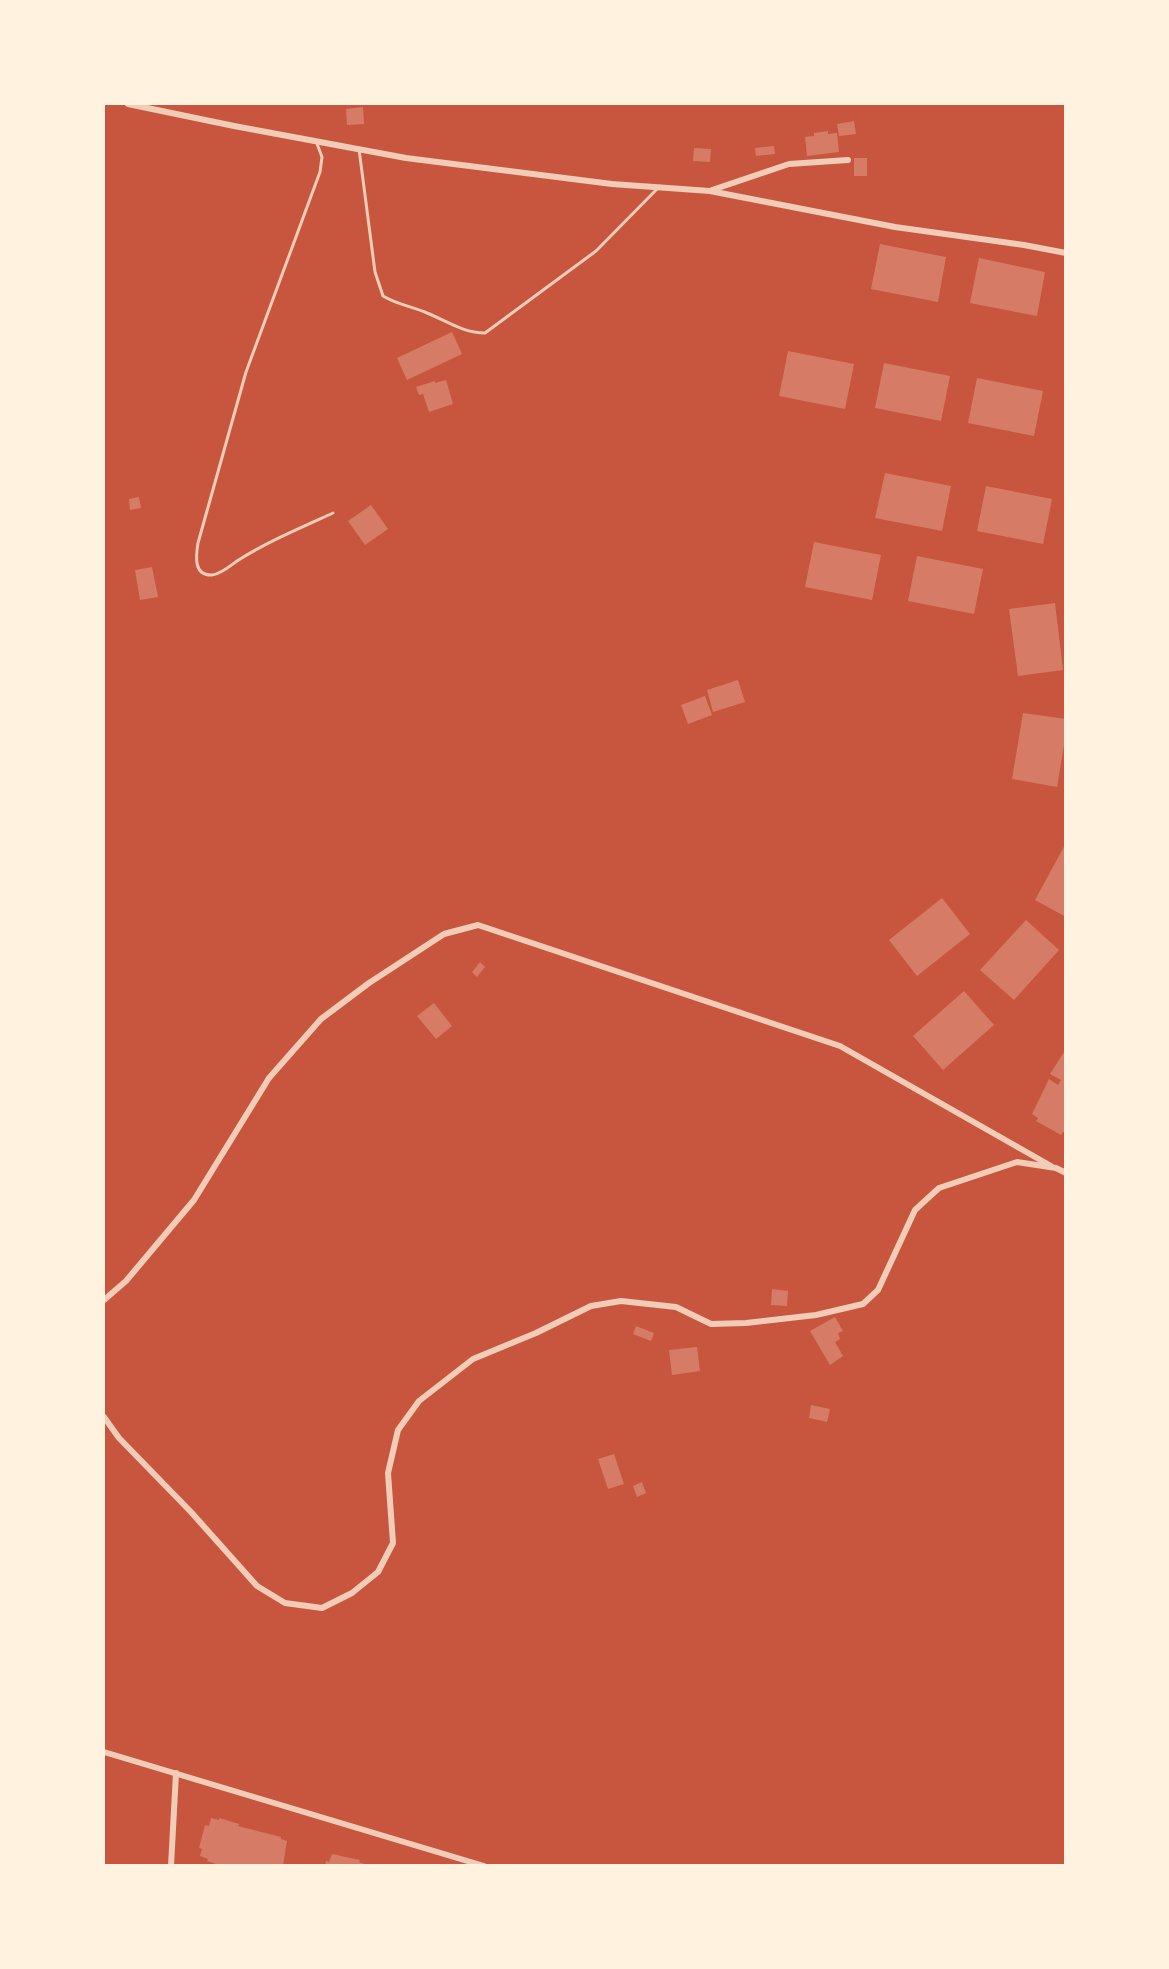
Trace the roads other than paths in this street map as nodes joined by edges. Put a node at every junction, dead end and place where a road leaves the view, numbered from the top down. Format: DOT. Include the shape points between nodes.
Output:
graph roads {
  1 [pos="128,104"];
  2 [pos="315,140"];
  3 [pos="359,149"];
  4 [pos="848,160"];
  5 [pos="659,187"];
  6 [pos="710,191"];
  7 [pos="1065,253"];
  8 [pos="333,513"];
  9 [pos="1056,1168"];
  10 [pos="1065,1173"];
  11 [pos="104,1300"];
  12 [pos="104,1416"];
  13 [pos="104,1752"];
  14 [pos="176,1773"];
  15 [pos="171,1866"];
  16 [pos="484,1866"];
  1 -- 2 [label="street"];
  2 -- 3 [label="street"];
  2 -- 8 [label="lane" via="322,157 320,172 246,372 198,543 197,567 211,575 220,573 262,545"];
  3 -- 5 [label="street" via="406,158"];
  3 -- 5 [label="lane" via="375,272 383,296 475,333 485,333 596,251"];
  4 -- 6 [label="street" via="789,164"];
  5 -- 6 [label="street"];
  6 -- 7 [label="street" via="895,227"];
  9 -- 10 [label="street"];
  9 -- 11 [label="street" via="840,1046 478,925 444,934 321,1019 269,1078 194,1200 126,1281"];
  9 -- 12 [label="street" via="1017,1162 939,1188 915,1210 878,1290 862,1304 816,1315 711,1324 676,1307 621,1301 591,1306 536,1334 473,1359 419,1401 398,1430 388,1473 393,1543 378,1572 352,1593 322,1608 285,1603 257,1586 119,1438"];
  13 -- 14 [label="street"];
  14 -- 15 [label="street"];
  14 -- 16 [label="street"];
}
